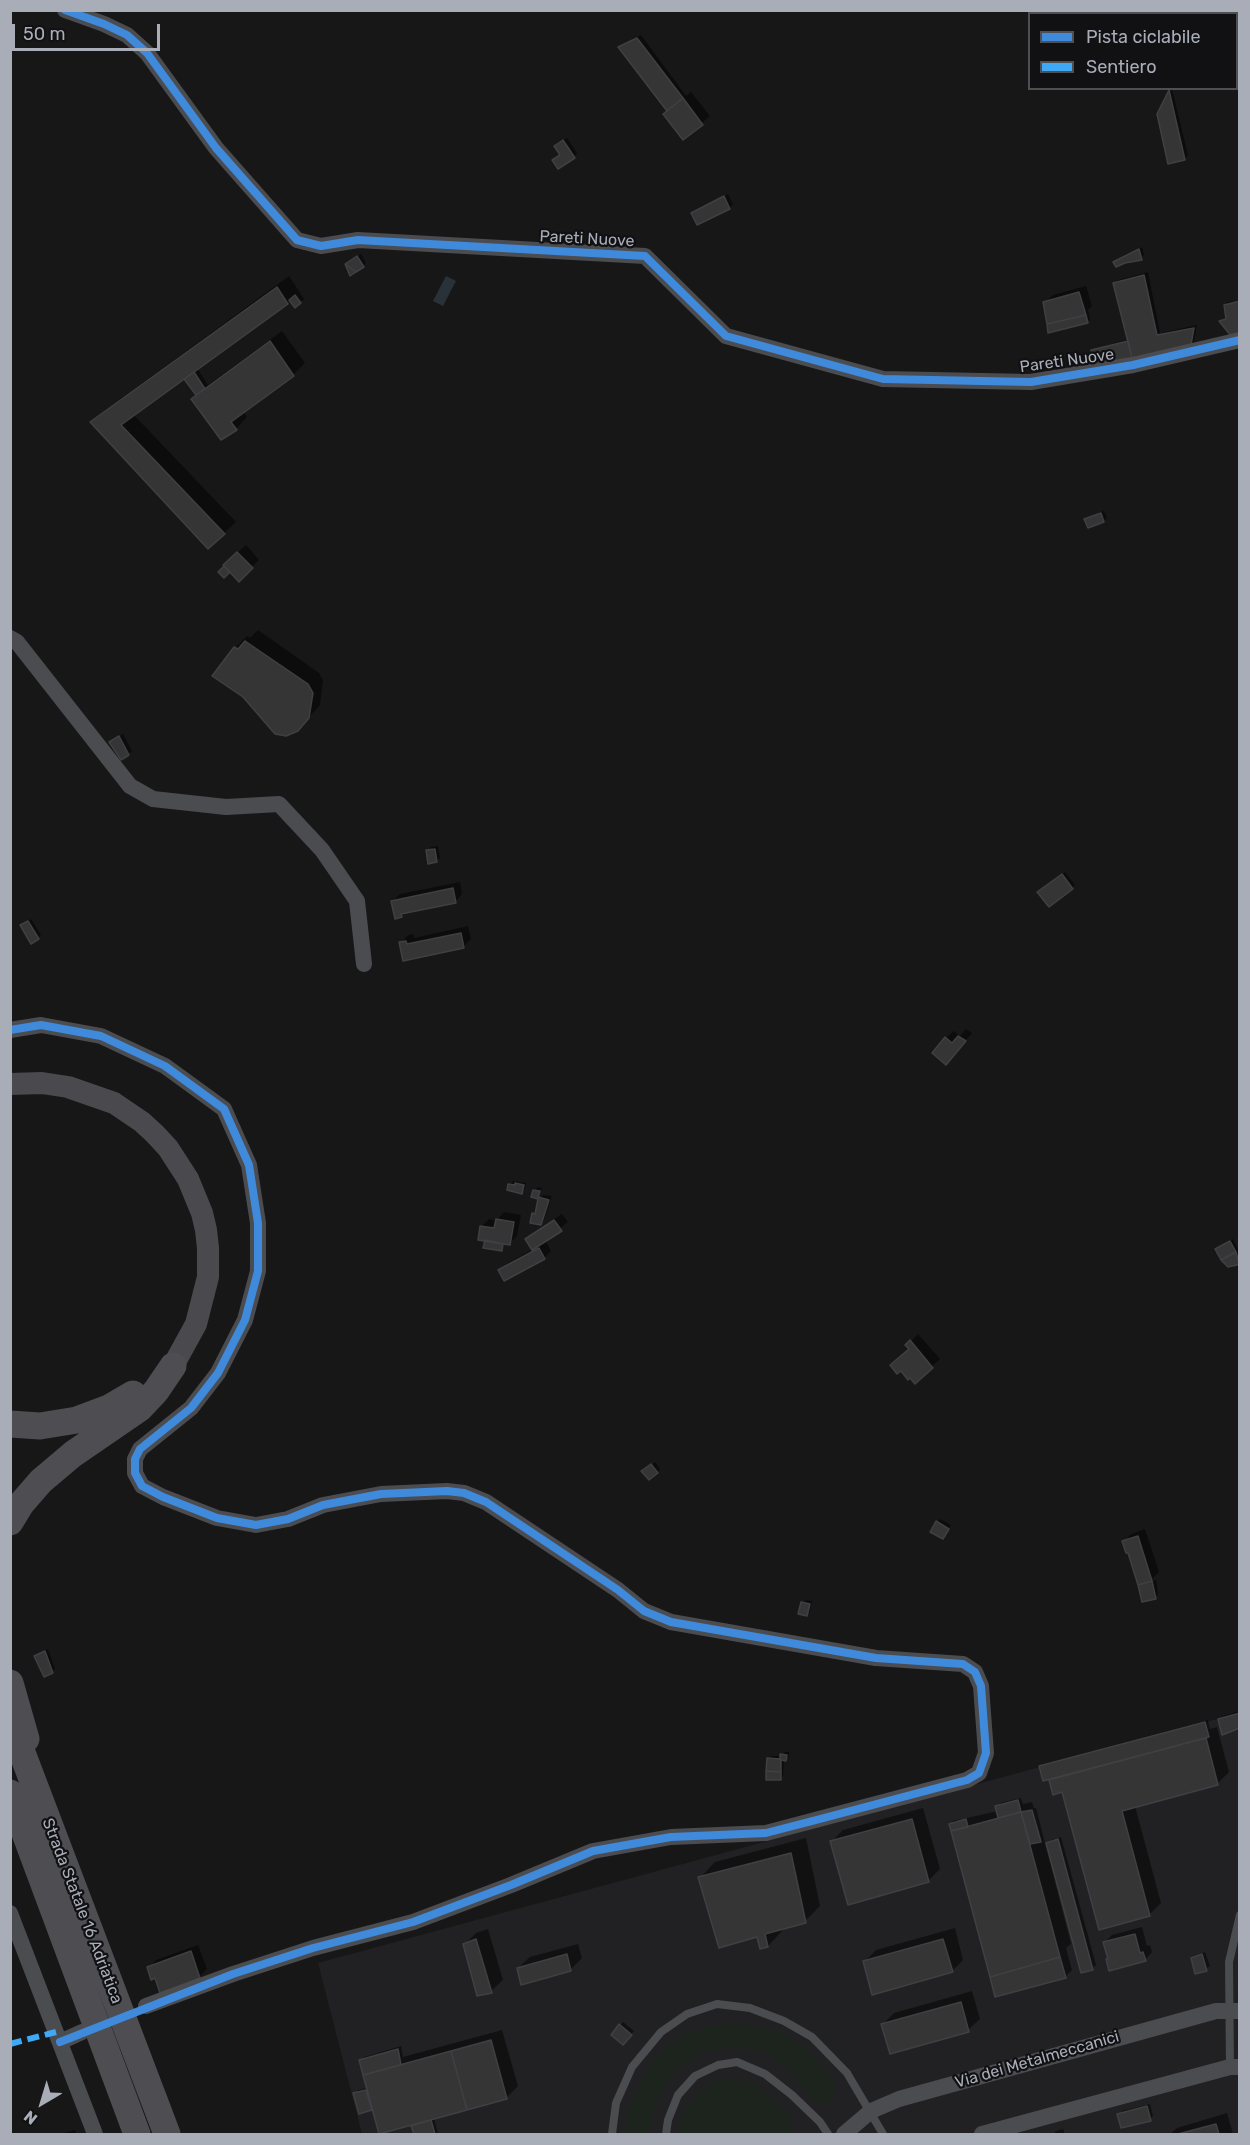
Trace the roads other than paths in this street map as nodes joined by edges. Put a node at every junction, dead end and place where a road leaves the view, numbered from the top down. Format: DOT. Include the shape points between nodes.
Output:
graph roads {
  1 [pos="65,10"];
  2 [pos="1239,340"];
  3 [pos="10,638"];
  4 [pos="364,964"];
  5 [pos="10,1030"];
  6 [pos="10,1084"];
  7 [pos="173,1366"];
  8 [pos="10,1424"];
  9 [pos="10,1521"];
  10 [pos="10,1683"];
  11 [pos="10,1721"];
  12 [pos="10,1793"];
  13 [pos="52,1830"];
  14 [pos="10,1913"];
  15 [pos="1239,1915"];
  16 [pos="146,2006"];
  17 [pos="1234,2010"];
  18 [pos="82,2032"];
  19 [pos="60,2042"];
  20 [pos="1235,2067"];
  21 [pos="871,2111"];
  22 [pos="95,2134"];
  23 [pos="136,2134"];
  24 [pos="167,2134"];
  25 [pos="612,2134"];
  26 [pos="666,2134"];
  27 [pos="828,2134"];
  28 [pos="844,2134"];
  29 [pos="883,2134"];
  30 [pos="982,2134"];
  1 -- 2 [label="street, Pareti Nuove" via="127,35 147,53 216,148 297,240 321,246 358,240 645,256 726,336 883,380 1031,382 1133,365"];
  3 -- 4 [label="street" via="130,786 153,799 226,807 279,804 322,850 357,901"];
  5 -- 16 [label="street" via="41,1025 101,1036 165,1066 224,1109 249,1165 258,1223 258,1271 245,1320 218,1373 191,1408 140,1449 135,1473 141,1486 217,1518 256,1525 288,1520 323,1505 381,1494 464,1493 486,1503 644,1611 671,1623 876,1658 963,1664 975,1672 981,1686 986,1753 980,1773 967,1780 766,1833 671,1837 593,1851 413,1922 313,1948"];
  6 -- 7 [label="main road" via="68,1087 114,1103 155,1134 188,1179 206,1230 208,1277 196,1324"];
  7 -- 8 [label="highway" via="117,1404 86,1417 50,1425"];
  7 -- 9 [label="highway" via="140,1408 40,1481"];
  10 -- 13 [label="highway"];
  11 -- 13 [label="highway, Strada Statale 16 Adriatica"];
  12 -- 23 [label="highway, Strada Statale 16 Adriatica"];
  13 -- 24 [label="highway, Strada Statale 16 Adriatica"];
  14 -- 19 [label="street"];
  15 -- 17 [label="lane" via="1229,1962"];
  17 -- 20 [label="lane"];
  17 -- 21 [label="street, Via dei Metalmeccanici" via="1216,2010 898,2099"];
  18 -- 19 [label="street"];
  19 -- 22 [label="street"];
  20 -- 30 [label="street"];
  21 -- 25 [label="lane" via="847,2073 812,2037 750,2008 717,2004 687,2014 661,2032 632,2067 616,2103"];
  21 -- 28 [label="street, Via dei Metalmeccanici"];
  21 -- 29 [label="lane"];
  26 -- 27 [label="lane" via="678,2095 695,2076 718,2065 737,2062 765,2074 792,2095"];
}
